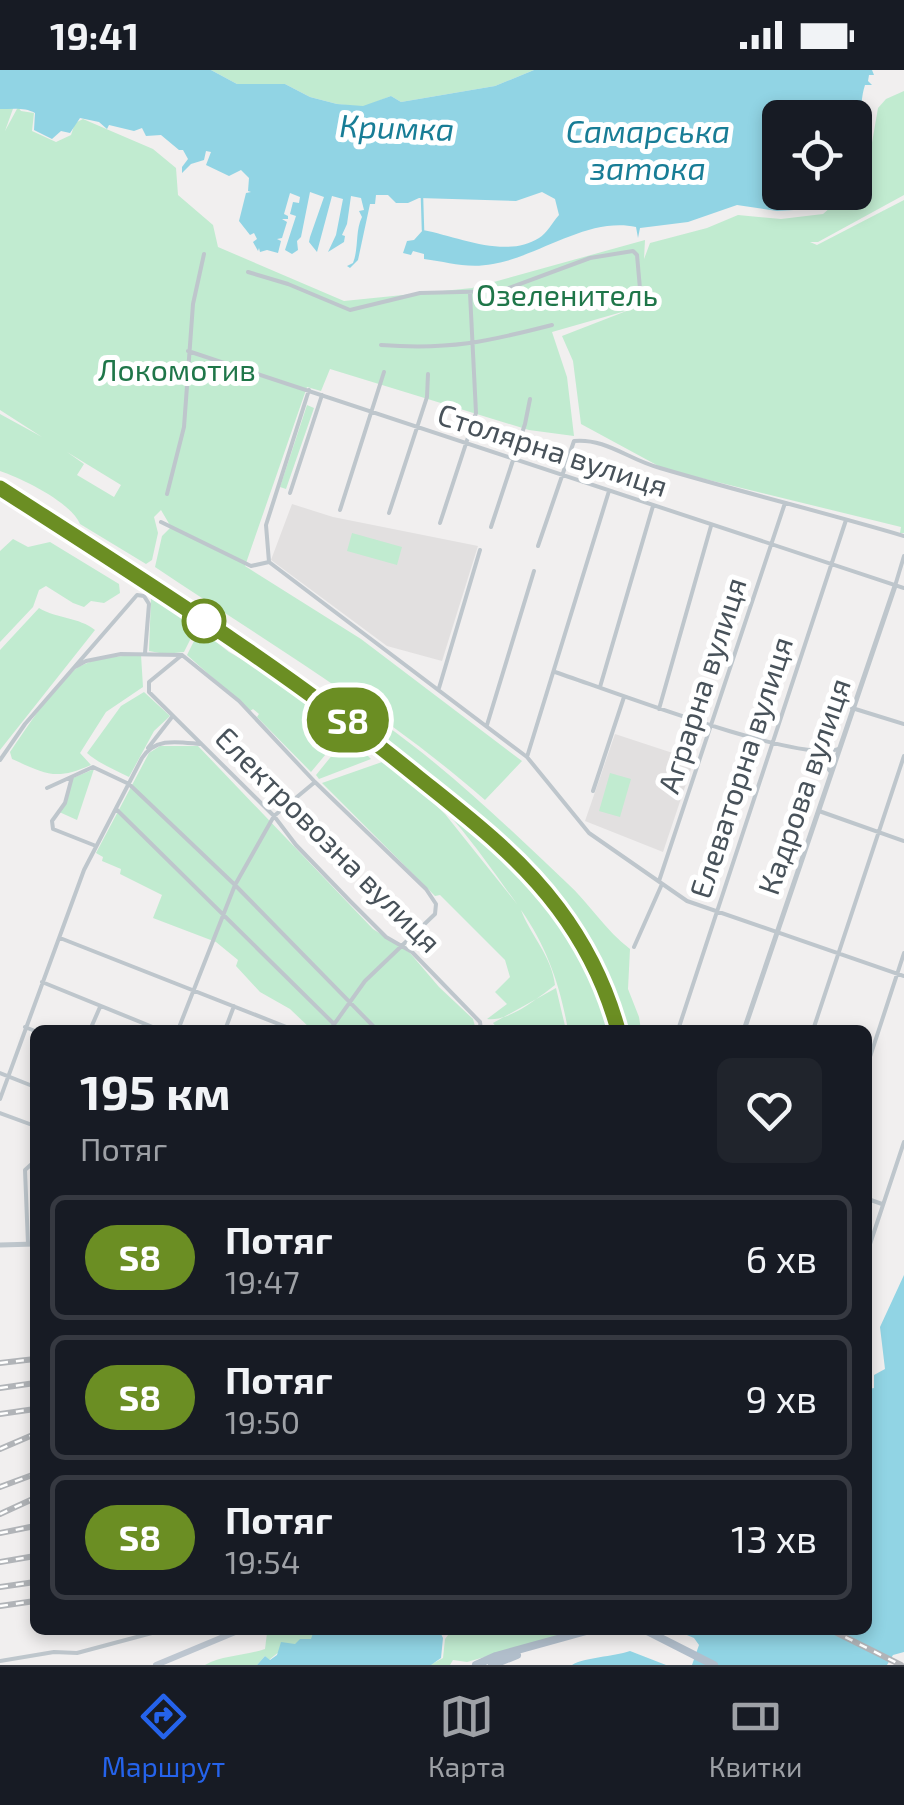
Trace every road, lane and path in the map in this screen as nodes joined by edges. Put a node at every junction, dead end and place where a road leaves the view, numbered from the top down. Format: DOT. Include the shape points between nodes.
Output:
graph roads {
  1 [pos="204,254"];
  2 [pos="248,272"];
  3 [pos="470,292"];
  4 [pos="641,300"];
  5 [pos="552,325"];
  6 [pos="381,345"];
  7 [pos="472,346"];
  8 [pos="188,351"];
  9 [pos="384,372"];
  10 [pos="428,374"];
  11 [pos="309,390"];
  12 [pos="322,394"];
  13 [pos="530,399"];
  14 [pos="370,412"];
  15 [pos="418,428"];
  16 [pos="466,444"];
  17 [pos="514,459"];
  18 [pos="561,476"];
  19 [pos="608,491"];
  20 [pos="167,494"];
  21 [pos="290,494"];
  22 [pos="785,503"];
  23 [pos="653,506"];
  24 [pos="340,510"];
  25 [pos="389,513"];
  26 [pos="846,520"];
  27 [pos="161,522"];
  28 [pos="440,523"];
  29 [pos="711,526"];
  30 [pos="491,527"];
  31 [pos="904,536"];
  32 [pos="772,545"];
  33 [pos="538,546"];
  34 [pos="480,550"];
  35 [pos="904,556"];
  36 [pos="269,562"];
  37 [pos="831,565"];
  38 [pos="534,571"];
  39 [pos="895,586"];
  40 [pos="904,588"];
  41 [pos="144,653"];
  42 [pos="182,655"];
  43 [pos="72,669"];
  44 [pos="556,672"];
  45 [pos="600,687"];
  46 [pos="438,688"];
  47 [pos="624,697"];
  48 [pos="852,708"];
  49 [pos="660,709"];
  50 [pos="173,716"];
  51 [pos="712,724"];
  52 [pos="904,724"];
  53 [pos="488,725"];
  54 [pos="773,742"];
  55 [pos="200,744"];
  56 [pos="148,748"];
  57 [pos="838,749"];
  58 [pos="817,752"];
  59 [pos="904,756"];
  60 [pos="527,757"];
  61 [pos="0,760"];
  62 [pos="830,771"];
  63 [pos="72,777"];
  64 [pos="316,782"];
  65 [pos="129,784"];
  66 [pos="46,788"];
  67 [pos="593,791"];
  68 [pos="116,809"];
  69 [pos="818,811"];
  70 [pos="274,816"];
  71 [pos="878,832"];
  72 [pos="904,841"];
  73 [pos="96,846"];
  74 [pos="661,882"];
  75 [pos="234,885"];
  76 [pos="715,912"];
  77 [pos="222,913"];
  78 [pos="777,933"];
  79 [pos="60,938"];
  80 [pos="402,943"];
  81 [pos="634,948"];
  82 [pos="904,952"];
  83 [pos="838,956"];
  84 [pos="897,974"];
  85 [pos="904,976"];
  86 [pos="42,982"];
  87 [pos="194,991"];
  88 [pos="351,1003"];
  89 [pos="234,1006"];
  90 [pos="100,1007"];
  91 [pos="277,1023"];
  92 [pos="334,1024"];
  93 [pos="92,1025"];
  94 [pos="147,1025"];
  95 [pos="180,1025"];
  96 [pos="227,1025"];
  97 [pos="282,1025"];
  98 [pos="373,1025"];
  99 [pos="480,1025"];
  100 [pos="680,1025"];
  101 [pos="746,1025"];
  102 [pos="815,1025"];
  103 [pos="25,1027"];
  104 [pos="30,1029"];
  105 [pos="872,1051"];
  106 [pos="0,1073"];
  107 [pos="7,1075"];
  108 [pos="30,1085"];
  109 [pos="0,1099"];
  110 [pos="0,1113"];
  111 [pos="30,1124"];
  112 [pos="904,1142"];
  113 [pos="30,1165"];
  114 [pos="872,1200"];
  115 [pos="884,1204"];
  116 [pos="30,1223"];
  117 [pos="872,1238"];
  118 [pos="30,1244"];
  119 [pos="0,1245"];
  120 [pos="144,1635"];
  121 [pos="228,1635"];
  122 [pos="572,1635"];
  123 [pos="585,1635"];
  124 [pos="655,1635"];
  125 [pos="0,1661"];
  126 [pos="156,1665"];
  127 [pos="476,1665"];
  128 [pos="492,1665"];
  129 [pos="714,1665"];
  1 -- 8 [label="street"];
  2 -- 3 [label="street" via="350,310 420,293"];
  3 -- 4 [label="street" via="508,289 590,258 633,251"];
  3 -- 7 [label="street"];
  5 -- 7 [label="street"];
  6 -- 7 [label="street"];
  7 -- 16 [label="street" via="476,412"];
  8 -- 11 [label="street, Столярна вулиця"];
  8 -- 20 [label="street" via="184,427"];
  9 -- 14 [label="street"];
  10 -- 15 [label="street"];
  11 -- 12 [label="street, Столярна вулиця"];
  11 -- 36 [label="street" via="266,525"];
  12 -- 14 [label="street, Столярна вулиця"];
  12 -- 21 [label="street"];
  13 -- 17 [label="street"];
  14 -- 15 [label="street, Столярна вулиця"];
  14 -- 24 [label="street"];
  15 -- 16 [label="street, Столярна вулиця"];
  15 -- 25 [label="street"];
  16 -- 17 [label="street, Столярна вулиця"];
  16 -- 28 [label="street"];
  17 -- 18 [label="street, Столярна вулиця"];
  17 -- 30 [label="street"];
  18 -- 19 [label="street, Столярна вулиця"];
  18 -- 22 [label="street" via="574,440 603,443 649,465"];
  18 -- 33 [label="street"];
  19 -- 23 [label="street, Столярна вулиця"];
  19 -- 44 [label="street"];
  22 -- 26 [label="street"];
  22 -- 32 [label="street, Аграрна вулиця"];
  23 -- 29 [label="street, Столярна вулиця"];
  23 -- 45 [label="street"];
  26 -- 31 [label="street"];
  26 -- 37 [label="street, Елеваторна вулиця"];
  27 -- 36 [label="street" via="251,566"];
  29 -- 32 [label="street, Столярна вулиця"];
  29 -- 49 [label="street"];
  32 -- 37 [label="street, Столярна вулиця"];
  32 -- 51 [label="street, Аграрна вулиця"];
  34 -- 46 [label="street"];
  35 -- 39 [label="street, Кадрова вулиця"];
  36 -- 46 [label="street"];
  37 -- 39 [label="street, Столярна вулиця"];
  37 -- 54 [label="street, Елеваторна вулиця"];
  38 -- 53 [label="street"];
  39 -- 40 [label="street, Столярна вулиця"];
  39 -- 48 [label="street, Кадрова вулиця"];
  41 -- 42 [label="street"];
  41 -- 43 [label="street"];
  41 -- 43 [label="street" via="149,604 137,595"];
  42 -- 50 [label="street, Електровозна вулиця" via="147,688"];
  42 -- 64 [label="street" via="239,701"];
  43 -- 61 [label="street"];
  44 -- 45 [label="street"];
  44 -- 60 [label="street"];
  45 -- 47 [label="street"];
  46 -- 53 [label="street"];
  47 -- 49 [label="street"];
  47 -- 67 [label="street"];
  48 -- 52 [label="street"];
  48 -- 57 [label="street, Кадрова вулиця"];
  49 -- 51 [label="street"];
  50 -- 55 [label="street, Електровозна вулиця"];
  50 -- 56 [label="street"];
  51 -- 54 [label="street"];
  51 -- 74 [label="street, Аграрна вулиця"];
  53 -- 60 [label="street"];
  54 -- 58 [label="street"];
  54 -- 76 [label="street, Елеваторна вулиця"];
  55 -- 56 [label="street"];
  55 -- 70 [label="street, Електровозна вулиця"];
  56 -- 65 [label="street"];
  57 -- 58 [label="street"];
  57 -- 62 [label="street, Кадрова вулиця"];
  58 -- 62 [label="street"];
  59 -- 71 [label="street"];
  60 -- 74 [label="street" via="582,826"];
  62 -- 69 [label="street, Кадрова вулиця"];
  63 -- 65 [label="street" via="93,767"];
  63 -- 66 [label="street"];
  63 -- 73 [label="street" via="52,829"];
  64 -- 70 [label="street"];
  64 -- 80 [label="street" via="426,888 437,908"];
  65 -- 68 [label="street"];
  65 -- 75 [label="street"];
  68 -- 73 [label="street"];
  68 -- 77 [label="street"];
  69 -- 71 [label="street"];
  69 -- 78 [label="street, Кадрова вулиця"];
  70 -- 75 [label="street"];
  70 -- 80 [label="street, Електровозна вулиця" via="350,901"];
  71 -- 72 [label="street"];
  71 -- 83 [label="street"];
  73 -- 79 [label="street"];
  74 -- 76 [label="street"];
  74 -- 81 [label="street, Аграрна вулиця"];
  75 -- 77 [label="street"];
  75 -- 88 [label="street"];
  76 -- 78 [label="street"];
  76 -- 100 [label="street, Елеваторна вулиця"];
  77 -- 87 [label="street"];
  77 -- 92 [label="street"];
  78 -- 83 [label="street"];
  78 -- 101 [label="street, Кадрова вулиця"];
  79 -- 86 [label="street"];
  79 -- 87 [label="street"];
  80 -- 88 [label="street"];
  80 -- 99 [label="street, Електровозна вулиця"];
  82 -- 84 [label="street"];
  83 -- 84 [label="street"];
  83 -- 102 [label="street"];
  84 -- 85 [label="street"];
  84 -- 105 [label="street"];
  86 -- 90 [label="street"];
  86 -- 103 [label="street"];
  87 -- 89 [label="street"];
  87 -- 95 [label="street"];
  88 -- 92 [label="street"];
  88 -- 98 [label="street"];
  89 -- 91 [label="street"];
  89 -- 96 [label="street"];
  90 -- 93 [label="street"];
  90 -- 94 [label="street"];
  91 -- 97 [label="street"];
  103 -- 104 [label="street"];
  103 -- 107 [label="street"];
  106 -- 107 [label="street"];
  107 -- 108 [label="street"];
  107 -- 109 [label="street"];
  110 -- 111 [label="street"];
  112 -- 115 [label="street"];
  113 -- 116 [label="street"];
  114 -- 115 [label="street"];
  115 -- 117 [label="street"];
  118 -- 119 [label="street"];
  120 -- 125 [label="street" via="77,1653"];
  121 -- 126 [label="main road"];
  122 -- 127 [label="main road"];
  123 -- 128 [label="main road"];
  124 -- 129 [label="main road"];
}
